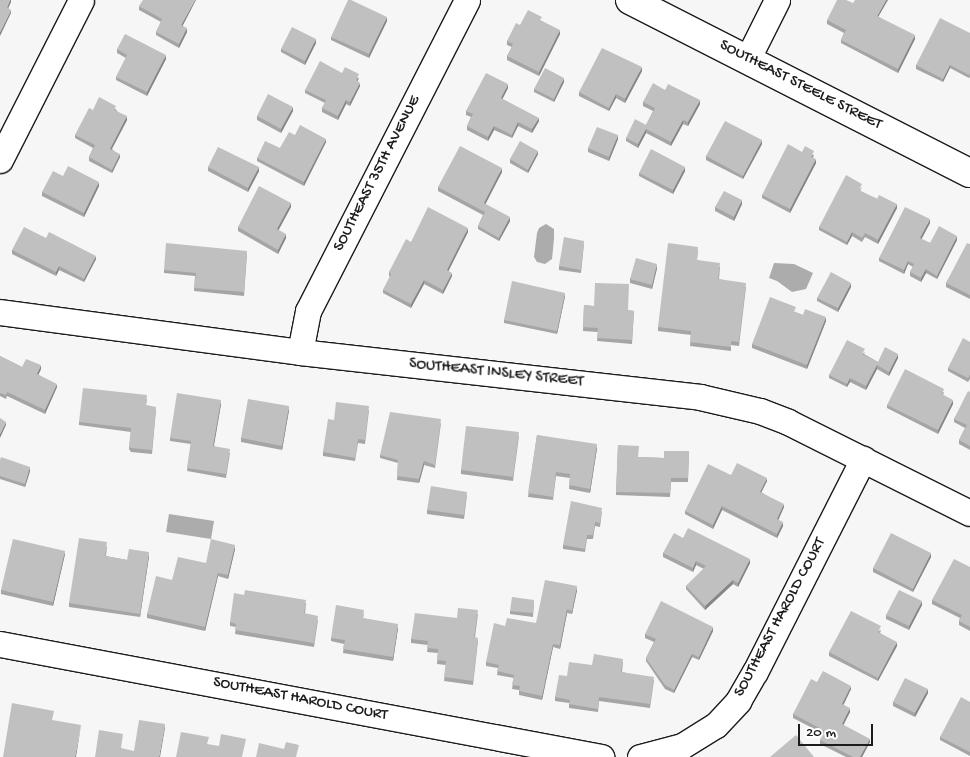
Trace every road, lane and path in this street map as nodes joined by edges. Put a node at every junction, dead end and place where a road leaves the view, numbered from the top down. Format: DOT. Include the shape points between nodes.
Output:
graph roads {
  1 [pos="81,0"];
  2 [pos="467,0"];
  3 [pos="630,0"];
  4 [pos="777,0"];
  5 [pos="747,60"];
  6 [pos="0,160"];
  7 [pos="970,173"];
  8 [pos="0,312"];
  9 [pos="300,352"];
  10 [pos="863,459"];
  11 [pos="970,513"];
  12 [pos="0,644"];
  13 [pos="601,757"];
  14 [pos="640,757"];
  1 -- 6 [label="street"];
  2 -- 9 [label="street, SOUTHEAST 35TH AVENUE" via="308,311"];
  3 -- 5 [label="street, SOUTHEAST STEELE STREET"];
  4 -- 5 [label="street"];
  5 -- 7 [label="street, SOUTHEAST STEELE STREET"];
  8 -- 9 [label="street, SOUTHEAST INSLEY STREET"];
  9 -- 10 [label="street, SOUTHEAST INSLEY STREET" via="700,396 774,417"];
  10 -- 11 [label="street, SOUTHEAST INSLEY STREET"];
  10 -- 14 [label="street, SOUTHEAST HAROLD COURT" via="738,701 716,725 682,746"];
  12 -- 13 [label="street, SOUTHEAST HAROLD COURT"];
}
